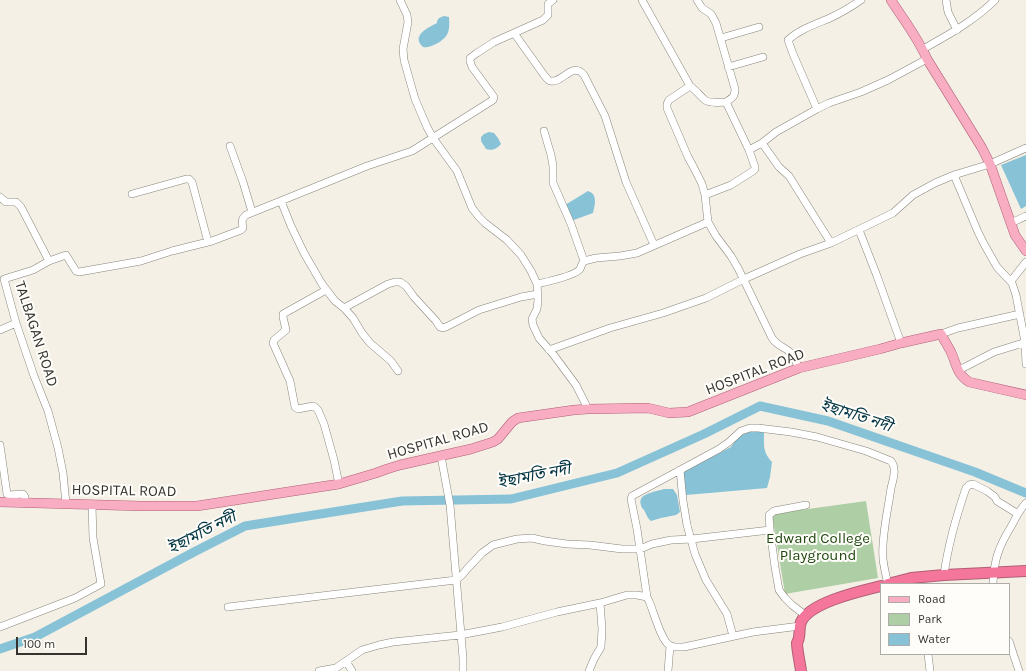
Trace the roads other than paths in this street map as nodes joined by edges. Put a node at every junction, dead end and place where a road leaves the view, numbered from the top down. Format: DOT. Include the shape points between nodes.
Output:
graph roads {
  1 [pos="400,0"];
  2 [pos="552,0"];
  3 [pos="642,0"];
  4 [pos="697,0"];
  5 [pos="861,0"];
  6 [pos="891,0"];
  7 [pos="946,0"];
  8 [pos="996,0"];
  9 [pos="759,27"];
  10 [pos="957,30"];
  11 [pos="514,33"];
  12 [pos="721,38"];
  13 [pos="923,49"];
  14 [pos="763,57"];
  15 [pos="927,60"];
  16 [pos="728,67"];
  17 [pos="690,86"];
  18 [pos="726,102"];
  19 [pos="817,108"];
  20 [pos="544,131"];
  21 [pos="433,138"];
  22 [pos="762,143"];
  23 [pos="230,146"];
  24 [pos="1026,148"];
  25 [pos="749,150"];
  26 [pos="990,164"];
  27 [pos="954,176"];
  28 [pos="132,194"];
  29 [pos="705,195"];
  30 [pos="0,197"];
  31 [pos="281,201"];
  32 [pos="252,212"];
  33 [pos="1026,216"];
  34 [pos="708,222"];
  35 [pos="1010,223"];
  36 [pos="859,230"];
  37 [pos="208,242"];
  38 [pos="832,243"];
  39 [pos="654,245"];
  40 [pos="1026,251"];
  41 [pos="49,261"];
  42 [pos="584,261"];
  43 [pos="1026,262"];
  44 [pos="2,276"];
  45 [pos="744,279"];
  46 [pos="1011,281"];
  47 [pos="537,284"];
  48 [pos="326,290"];
  49 [pos="538,294"];
  50 [pos="344,308"];
  51 [pos="1020,314"];
  52 [pos="16,323"];
  53 [pos="0,330"];
  54 [pos="941,334"];
  55 [pos="1026,342"];
  56 [pos="900,343"];
  57 [pos="549,350"];
  58 [pos="1026,364"];
  59 [pos="799,368"];
  60 [pos="958,369"];
  61 [pos="398,371"];
  62 [pos="1026,395"];
  63 [pos="588,408"];
  64 [pos="0,445"];
  65 [pos="441,456"];
  66 [pos="680,470"];
  67 [pos="339,484"];
  68 [pos="0,502"];
  69 [pos="25,503"];
  70 [pos="66,504"];
  71 [pos="1025,504"];
  72 [pos="92,505"];
  73 [pos="806,506"];
  74 [pos="1018,514"];
  75 [pos="770,530"];
  76 [pos="692,539"];
  77 [pos="640,549"];
  78 [pos="1026,571"];
  79 [pos="993,573"];
  80 [pos="944,575"];
  81 [pos="456,580"];
  82 [pos="912,581"];
  83 [pos="888,583"];
  84 [pos="896,583"];
  85 [pos="993,583"];
  86 [pos="880,586"];
  87 [pos="646,597"];
  88 [pos="600,603"];
  89 [pos="228,607"];
  90 [pos="805,615"];
  91 [pos="800,626"];
  92 [pos="0,628"];
  93 [pos="460,635"];
  94 [pos="733,636"];
  95 [pos="800,637"];
  96 [pos="1010,644"];
  97 [pos="670,646"];
  98 [pos="928,655"];
  99 [pos="346,662"];
  100 [pos="319,671"];
  101 [pos="352,671"];
  102 [pos="463,671"];
  103 [pos="589,671"];
  104 [pos="668,671"];
  105 [pos="800,671"];
  106 [pos="806,671"];
  107 [pos="930,671"];
  108 [pos="1019,671"];
  1 -- 21 [label="street" via="408,22 403,49 407,73 415,99"];
  2 -- 11 [label="street" via="548,4 546,18"];
  3 -- 17 [label="street"];
  4 -- 12 [label="street" via="714,18"];
  5 -- 19 [label="street" via="788,40"];
  6 -- 13 [label="main road"];
  7 -- 10 [label="street" via="948,12"];
  8 -- 10 [label="street"];
  9 -- 12 [label="street"];
  10 -- 13 [label="street"];
  11 -- 21 [label="street" via="494,42 470,58 471,65 494,97 493,100"];
  11 -- 39 [label="street" via="549,81 556,80 573,70 584,75 605,116 626,182"];
  12 -- 16 [label="street"];
  13 -- 15 [label="main road"];
  14 -- 16 [label="street"];
  15 -- 19 [label="street" via="861,92"];
  15 -- 26 [label="main road"];
  16 -- 18 [label="street" via="735,95"];
  17 -- 18 [label="street" via="709,102"];
  17 -- 29 [label="street" via="669,100 667,108"];
  18 -- 25 [label="street"];
  19 -- 22 [label="street"];
  20 -- 42 [label="street" via="553,166 553,183"];
  21 -- 31 [label="street" via="412,151 367,166"];
  21 -- 47 [label="street" via="457,171 472,208 521,255"];
  22 -- 25 [label="street"];
  22 -- 38 [label="street" via="779,167 789,176"];
  23 -- 32 [label="street"];
  24 -- 26 [label="street"];
  25 -- 29 [label="street" via="755,166 754,171 731,185"];
  26 -- 27 [label="street"];
  26 -- 35 [label="main road"];
  27 -- 36 [label="street" via="913,195 892,213"];
  27 -- 46 [label="street" via="984,244 997,267"];
  28 -- 37 [label="street" via="189,179 192,182"];
  29 -- 34 [label="street"];
  30 -- 41 [label="street" via="6,202 16,202 21,207"];
  31 -- 32 [label="street"];
  31 -- 48 [label="street" via="307,258"];
  32 -- 37 [label="street" via="244,217 241,230"];
  33 -- 35 [label="street"];
  34 -- 39 [label="street"];
  34 -- 45 [label="street"];
  35 -- 40 [label="main road"];
  36 -- 38 [label="street"];
  36 -- 56 [label="street"];
  37 -- 41 [label="street, TALBAGAN ROAD" via="141,261 79,272 66,255"];
  38 -- 45 [label="street"];
  39 -- 42 [label="street" via="637,253"];
  41 -- 44 [label="street, TALBAGAN ROAD" via="33,270"];
  42 -- 47 [label="street" via="578,271"];
  43 -- 46 [label="street"];
  44 -- 52 [label="street, TALBAGAN ROAD"];
  45 -- 57 [label="street" via="706,298"];
  45 -- 59 [label="street" via="772,338 792,355"];
  46 -- 51 [label="street"];
  47 -- 49 [label="street"];
  48 -- 50 [label="street" via="335,302"];
  48 -- 67 [label="street" via="283,314 286,330 273,344 290,381 296,407 315,407 318,410"];
  49 -- 50 [label="street" via="479,310 443,328 400,282 388,284"];
  49 -- 57 [label="street" via="533,325 538,338"];
  50 -- 61 [label="street" via="370,343 391,361"];
  51 -- 54 [label="street"];
  51 -- 55 [label="street"];
  52 -- 53 [label="street"];
  52 -- 70 [label="street, TALBAGAN ROAD" via="48,411 64,473"];
  54 -- 56 [label="main road, HOSPITAL ROAD"];
  54 -- 60 [label="main road"];
  55 -- 58 [label="street"];
  55 -- 60 [label="street" via="994,352"];
  56 -- 59 [label="main road, HOSPITAL ROAD"];
  57 -- 63 [label="street" via="576,385"];
  59 -- 63 [label="main road, HOSPITAL ROAD" via="688,412 669,413 648,408"];
  60 -- 62 [label="main road" via="962,377 970,382"];
  63 -- 65 [label="main road, HOSPITAL ROAD" via="518,418 493,442"];
  64 -- 69 [label="street" via="7,494 23,494 26,497"];
  65 -- 67 [label="main road, HOSPITAL ROAD"];
  65 -- 81 [label="street" via="450,505"];
  66 -- 76 [label="street" via="687,525"];
  66 -- 77 [label="street" via="632,496"];
  66 -- 83 [label="street" via="719,449 741,431 750,428 817,437 891,461 894,467 893,478 883,546"];
  67 -- 72 [label="main road, HOSPITAL ROAD" via="197,506"];
  68 -- 69 [label="main road, HOSPITAL ROAD"];
  69 -- 70 [label="main road, HOSPITAL ROAD"];
  70 -- 72 [label="main road, HOSPITAL ROAD"];
  71 -- 74 [label="street"];
  72 -- 92 [label="street" via="93,538 101,584"];
  73 -- 75 [label="street" via="774,511 769,515"];
  74 -- 79 [label="street" via="1002,541"];
  74 -- 80 [label="street" via="997,502 987,491 969,484 957,516"];
  75 -- 76 [label="street"];
  75 -- 90 [label="street" via="779,590"];
  76 -- 77 [label="street" via="671,540"];
  76 -- 94 [label="street" via="695,554 706,580 727,614"];
  77 -- 81 [label="street" via="567,544 532,538 517,540 494,545 482,553"];
  77 -- 87 [label="street"];
  78 -- 79 [label="highway"];
  79 -- 80 [label="highway"];
  79 -- 85 [label="street"];
  80 -- 82 [label="highway"];
  81 -- 89 [label="street"];
  81 -- 93 [label="street"];
  82 -- 84 [label="highway"];
  86 -- 90 [label="highway" via="830,601"];
  87 -- 88 [label="street" via="627,595"];
  87 -- 97 [label="street"];
  88 -- 93 [label="street"];
  88 -- 103 [label="street" via="600,647"];
  90 -- 91 [label="highway"];
  91 -- 94 [label="street"];
  91 -- 95 [label="highway"];
  93 -- 99 [label="street" via="379,645 362,650"];
  93 -- 102 [label="street"];
  94 -- 97 [label="street" via="684,647"];
  95 -- 105 [label="highway" via="797,643"];
  95 -- 106 [label="highway"];
  96 -- 108 [label="street"];
  97 -- 104 [label="street"];
  98 -- 107 [label="street"];
  99 -- 100 [label="street" via="336,668"];
  99 -- 101 [label="street"];
}
